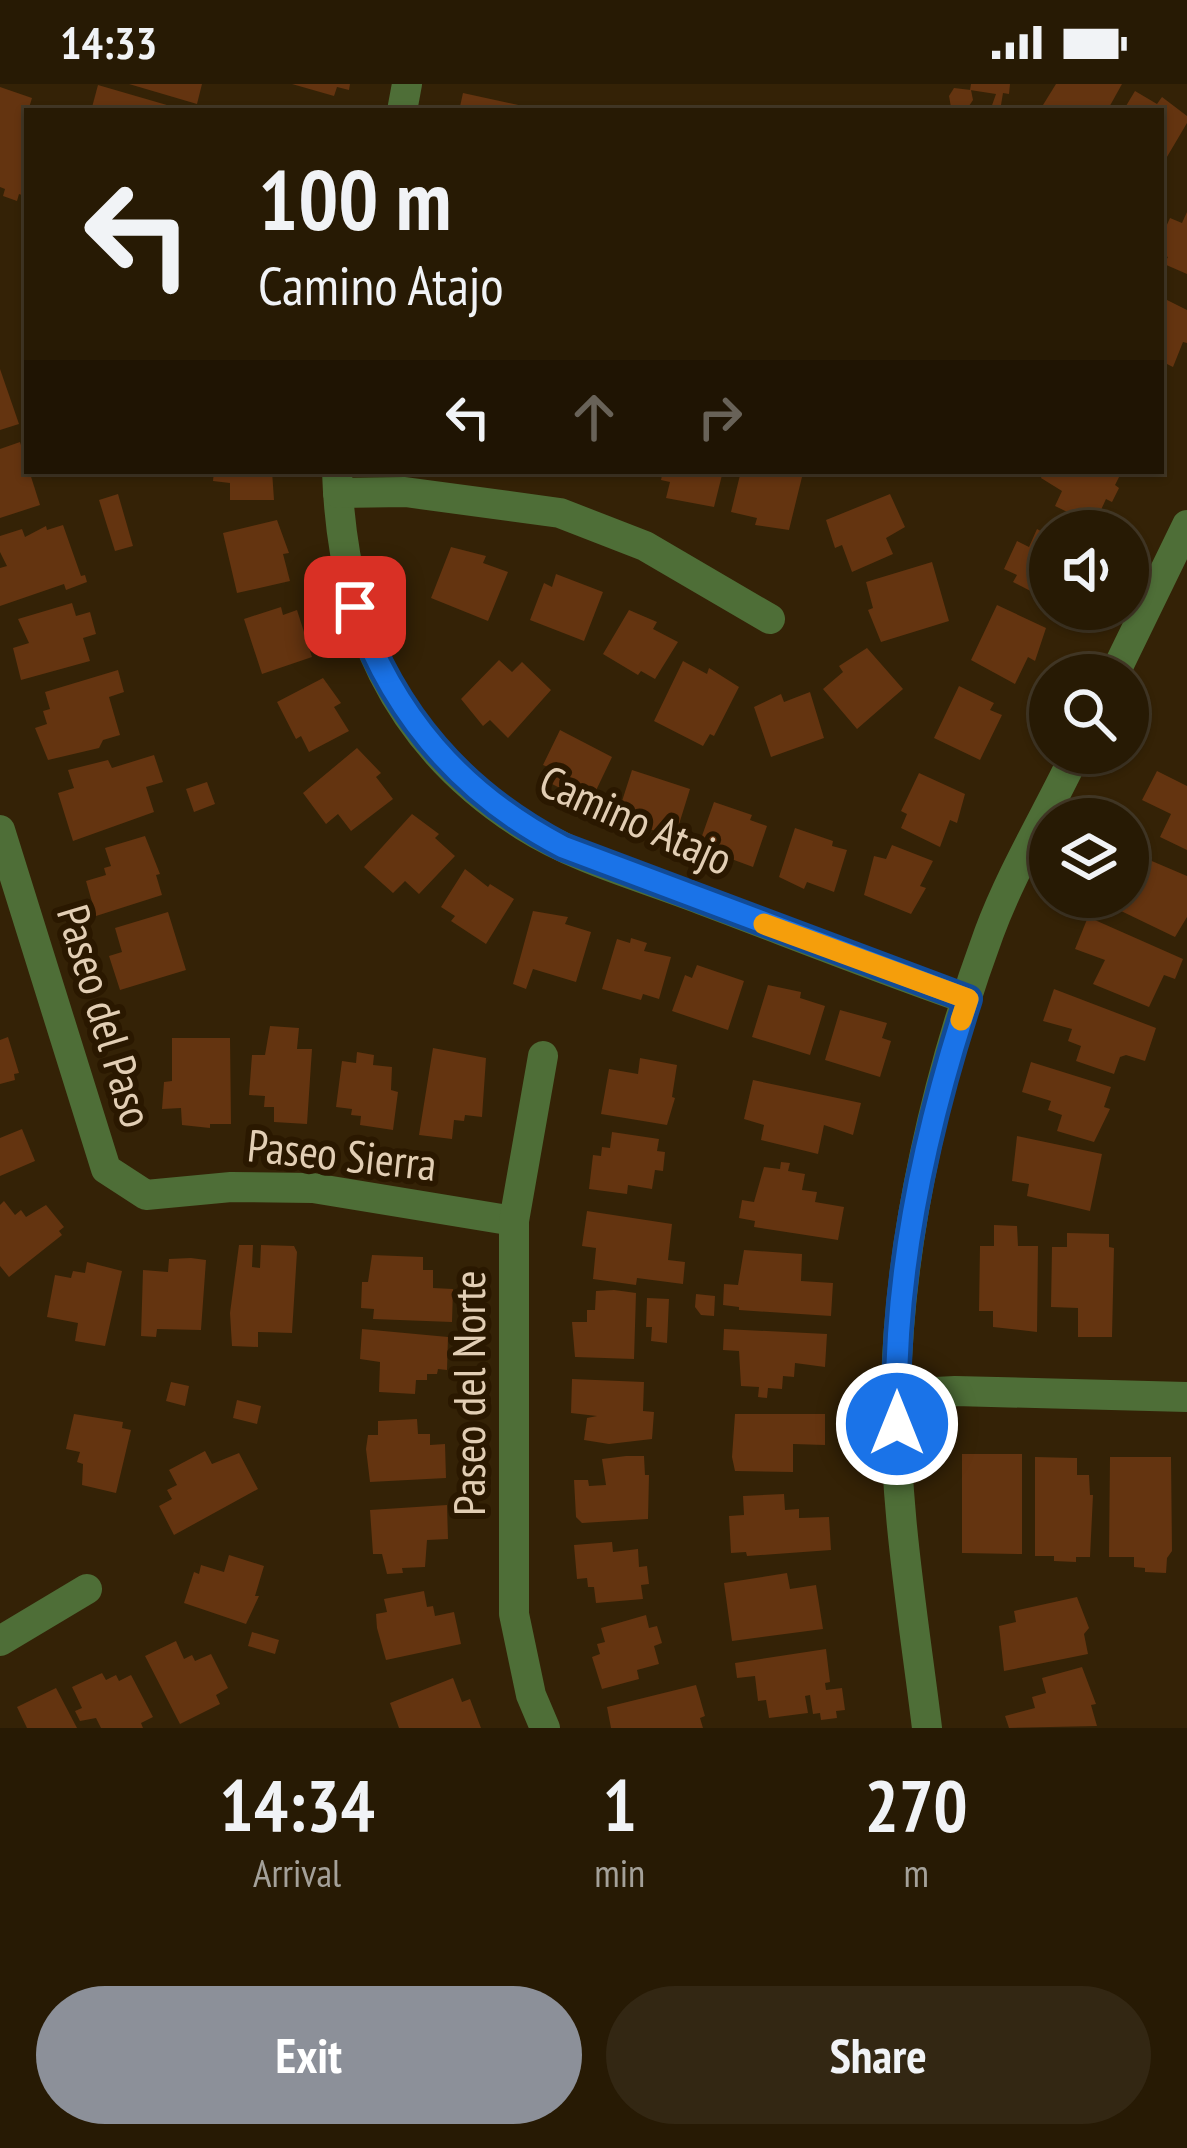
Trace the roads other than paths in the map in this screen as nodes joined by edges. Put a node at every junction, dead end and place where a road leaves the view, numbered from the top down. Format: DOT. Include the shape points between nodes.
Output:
graph roads {
  1 [pos="337,482"];
  2 [pos="1187,525"];
  3 [pos="770,619"];
  4 [pos="1124,654"];
  5 [pos="1066,774"];
  6 [pos="0,830"];
  7 [pos="968,999"];
  8 [pos="543,1056"];
  9 [pos="160,1197"];
  10 [pos="514,1221"];
  11 [pos="896,1394"];
  12 [pos="1187,1397"];
  13 [pos="87,1589"];
  14 [pos="0,1641"];
  15 [pos="545,1728"];
  16 [pos="927,1728"];
  1 -- 3 [label="street" via="560,513 645,546"];
  1 -- 7 [label="street, Camino Atajo" via="345,569 385,677 431,746 492,804 563,847"];
  2 -- 4 [label="street"];
  5 -- 7 [label="street" via="991,929"];
  6 -- 9 [label="street, Paseo del Paso" via="106,1169"];
  7 -- 11 [label="street" via="935,1100 903,1289"];
  8 -- 10 [label="street, Paseo del Norte"];
  9 -- 10 [label="street, Paseo Sierra" via="314,1188"];
  10 -- 15 [label="street, Paseo del Norte" via="514,1614"];
  11 -- 12 [label="street"];
  11 -- 16 [label="street" via="906,1574"];
  13 -- 14 [label="street"];
}
